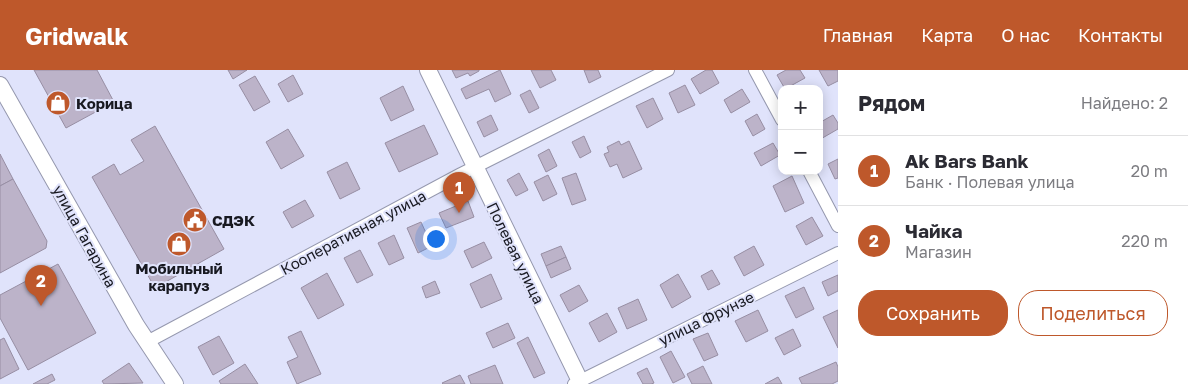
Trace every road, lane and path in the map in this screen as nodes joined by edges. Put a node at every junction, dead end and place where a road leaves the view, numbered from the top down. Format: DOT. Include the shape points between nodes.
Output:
graph roads {
  1 [pos="428,70"];
  2 [pos="668,70"];
  3 [pos="755,70"];
  4 [pos="0,85"];
  5 [pos="778,113"];
  6 [pos="474,167"];
  7 [pos="811,175"];
  8 [pos="838,226"];
  9 [pos="838,253"];
  10 [pos="147,342"];
  11 [pos="578,383"];
  12 [pos="175,384"];
  1 -- 6 [label="street, Полевая улица"];
  2 -- 6 [label="street, Кооперативная улица"];
  3 -- 5 [label="street"];
  4 -- 10 [label="street, улица Гагарина"];
  6 -- 10 [label="street, Кооперативная улица"];
  6 -- 11 [label="street, Полевая улица"];
  7 -- 8 [label="street"];
  9 -- 11 [label="street, улица Фрунзе"];
  10 -- 12 [label="street, улица Гагарина"];
}
